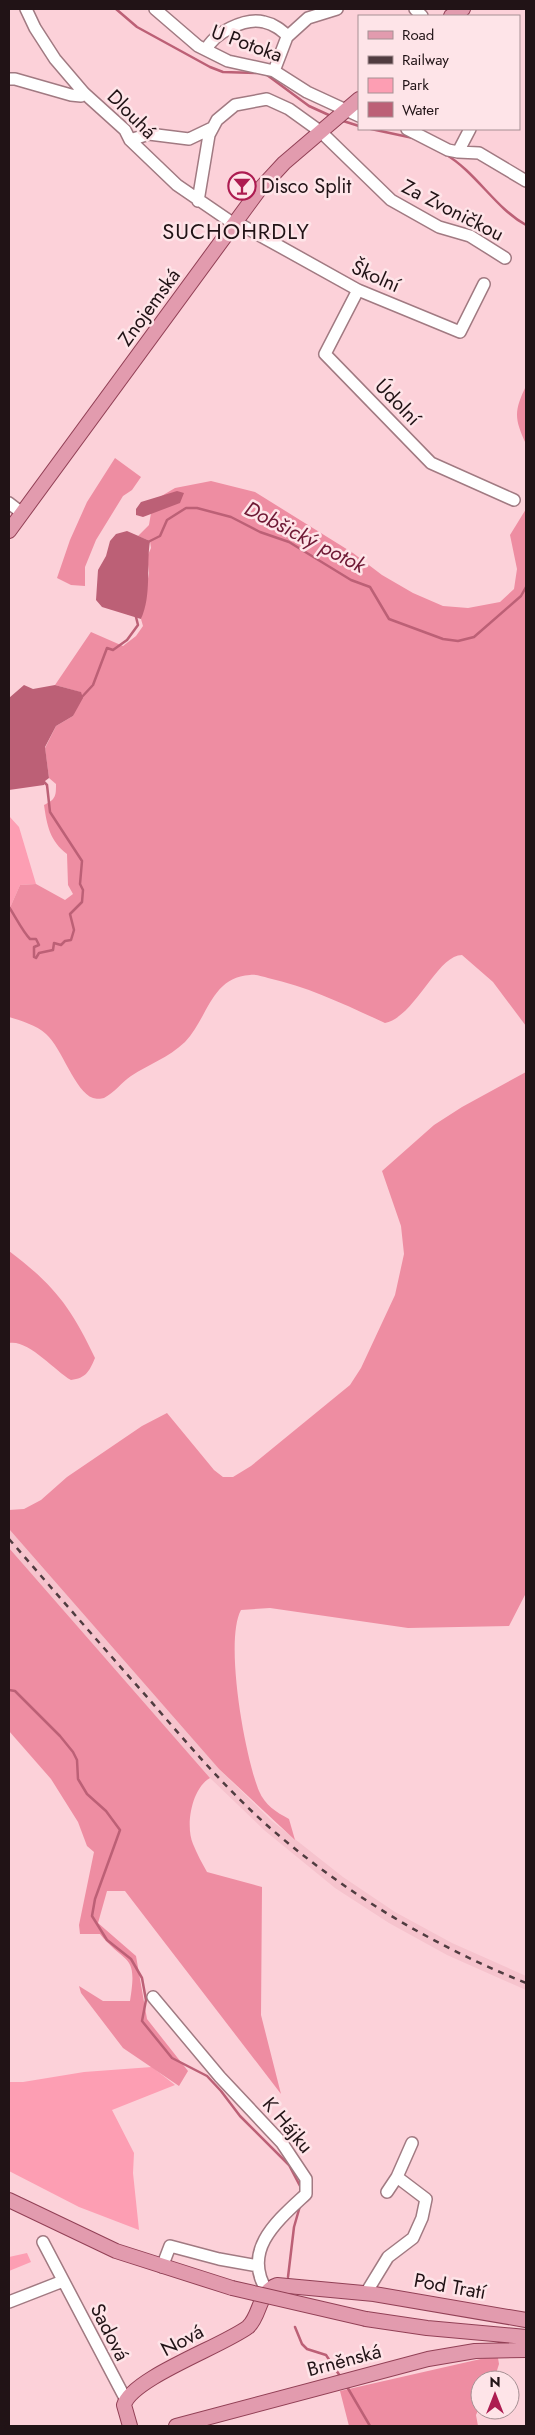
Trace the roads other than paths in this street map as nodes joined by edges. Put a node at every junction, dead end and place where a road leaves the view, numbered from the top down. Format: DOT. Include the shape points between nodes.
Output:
graph roads {
  1 [pos="26,9"];
  2 [pos="156,9"];
  3 [pos="337,9"];
  4 [pos="288,36"];
  5 [pos="206,50"];
  6 [pos="274,71"];
  7 [pos="9,80"];
  8 [pos="84,93"];
  9 [pos="358,101"];
  10 [pos="352,114"];
  11 [pos="212,128"];
  12 [pos="409,130"];
  13 [pos="469,130"];
  14 [pos="321,132"];
  15 [pos="130,140"];
  16 [pos="458,152"];
  17 [pos="526,181"];
  18 [pos="198,201"];
  19 [pos="234,224"];
  20 [pos="505,258"];
  21 [pos="484,284"];
  22 [pos="358,290"];
  23 [pos="514,500"];
  24 [pos="9,503"];
  25 [pos="22,513"];
  26 [pos="9,531"];
  27 [pos="152,1997"];
  28 [pos="412,2143"];
  29 [pos="397,2177"];
  30 [pos="386,2192"];
  31 [pos="9,2200"];
  32 [pos="43,2242"];
  33 [pos="258,2266"];
  34 [pos="162,2267"];
  35 [pos="63,2281"];
  36 [pos="267,2291"];
  37 [pos="360,2292"];
  38 [pos="9,2302"];
  39 [pos="526,2320"];
  40 [pos="526,2338"];
  41 [pos="526,2345"];
  42 [pos="498,2349"];
  43 [pos="526,2350"];
  44 [pos="126,2400"];
  45 [pos="130,2426"];
  46 [pos="176,2426"];
  1 -- 8 [label="street, Dlouhá" via="55,59"];
  2 -- 5 [label="street, U Potoka"];
  3 -- 4 [label="street" via="308,18"];
  4 -- 5 [label="street" via="276,26 254,21 219,33"];
  4 -- 6 [label="street"];
  5 -- 6 [label="street, U Potoka" via="228,61"];
  6 -- 10 [label="street, U Potoka" via="306,92"];
  7 -- 8 [label="street" via="71,95 81,96"];
  8 -- 15 [label="street, Dlouhá" via="125,130"];
  9 -- 10 [label="main road, Znojemská"];
  10 -- 14 [label="main road, Znojemská"];
  11 -- 14 [label="street, Za Zvoničkou" via="235,105 267,99 289,109"];
  11 -- 15 [label="street" via="189,139 149,134"];
  11 -- 18 [label="street"];
  12 -- 16 [label="street"];
  13 -- 16 [label="street"];
  14 -- 19 [label="main road, Znojemská" via="284,163"];
  14 -- 20 [label="street, Za Zvoničkou" via="391,200 439,227 470,236"];
  15 -- 18 [label="street, Dlouhá"];
  16 -- 17 [label="street" via="479,153"];
  18 -- 19 [label="street, Dlouhá"];
  19 -- 22 [label="street, Školní"];
  19 -- 25 [label="main road, Znojemská"];
  21 -- 22 [label="street, Školní" via="460,332"];
  22 -- 23 [label="street, Údolní" via="325,354 431,463"];
  24 -- 25 [label="street"];
  25 -- 26 [label="main road, Znojemská"];
  27 -- 33 [label="street, K Hájku" via="282,2143 306,2178 306,2194 264,2240"];
  28 -- 29 [label="street"];
  29 -- 30 [label="street"];
  29 -- 37 [label="street, Pod Tratí" via="426,2199 422,2218 413,2238 388,2257"];
  31 -- 34 [label="main road" via="116,2251"];
  32 -- 35 [label="street, Sadová"];
  33 -- 34 [label="street" via="170,2246"];
  33 -- 36 [label="street"];
  34 -- 40 [label="main road, bridge" via="232,2288 366,2319"];
  35 -- 38 [label="street"];
  35 -- 44 [label="street, Sadová"];
  36 -- 37 [label="main road, Pod Tratí" via="274,2286 287,2285"];
  36 -- 44 [label="main road, Nová" via="248,2328 147,2381"];
  37 -- 39 [label="main road, Pod Tratí"];
  41 -- 42 [label="main road"];
  42 -- 43 [label="main road, Brněnská"];
  42 -- 46 [label="main road, Brněnská" via="447,2356 368,2374"];
  44 -- 45 [label="main road" via="124,2407"];
}
